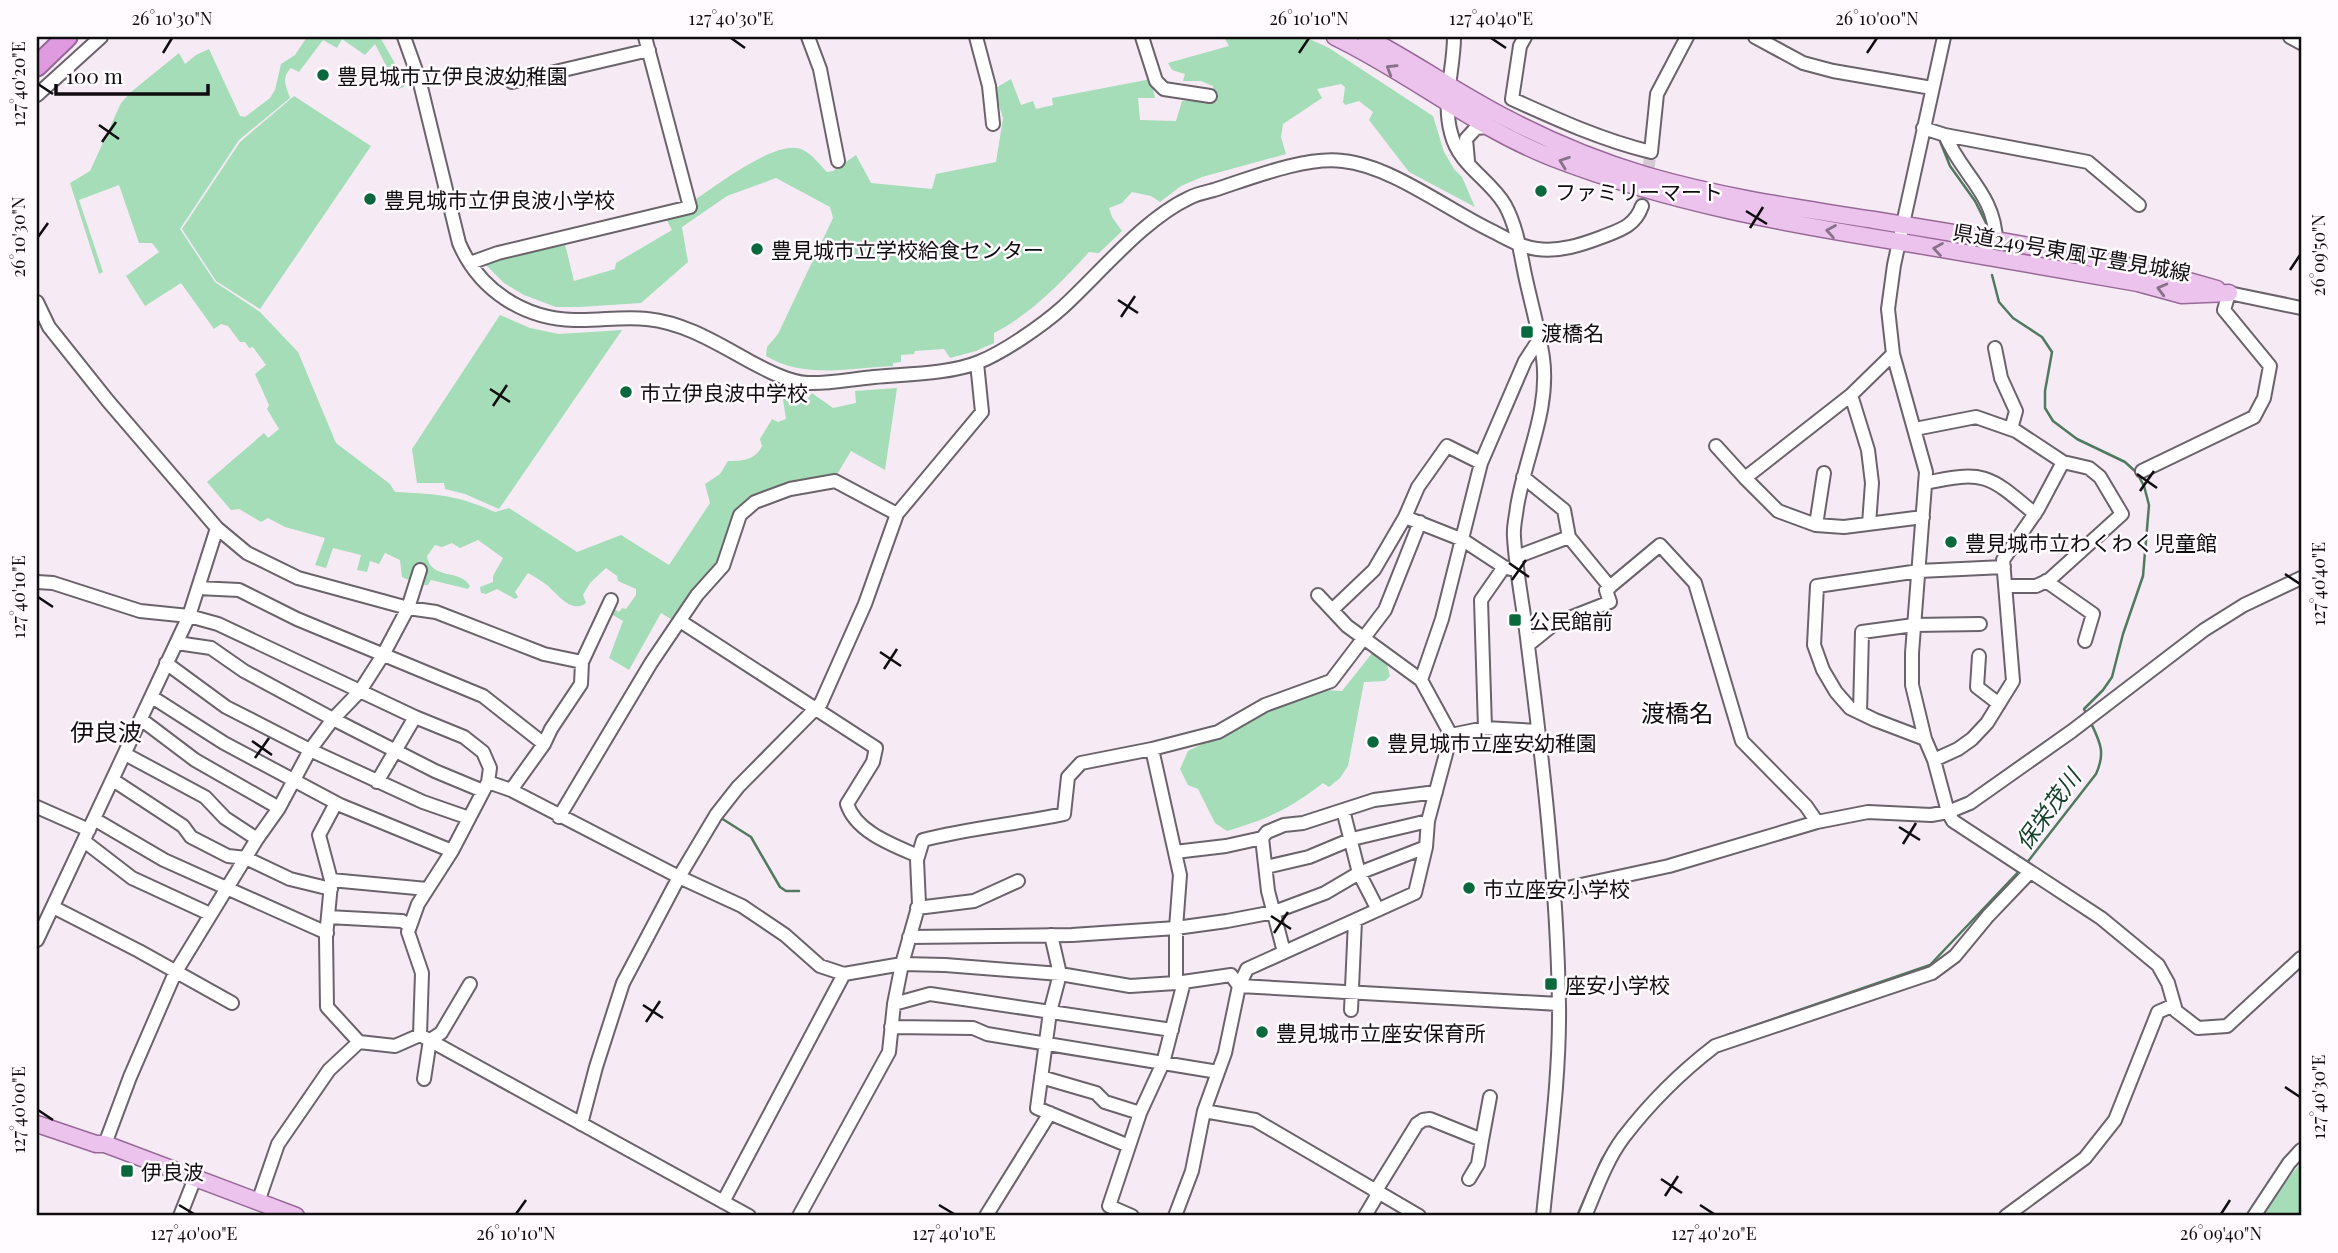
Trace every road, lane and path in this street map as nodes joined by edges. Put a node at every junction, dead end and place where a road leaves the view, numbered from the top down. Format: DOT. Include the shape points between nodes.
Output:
graph roads {
  1 [pos="67,37"];
  2 [pos="101,37"];
  3 [pos="404,37"];
  4 [pos="808,37"];
  5 [pos="976,37"];
  6 [pos="1142,37"];
  7 [pos="1335,37"];
  8 [pos="1366,37"];
  9 [pos="1454,37"];
  10 [pos="1525,37"];
  11 [pos="1687,37"];
  12 [pos="1755,37"];
  13 [pos="1944,37"];
  14 [pos="2290,37"];
  15 [pos="647,43"];
  16 [pos="2301,43"];
  17 [pos="37,66"];
  18 [pos="513,82"];
  19 [pos="1449,85"];
  20 [pos="1932,88"];
  21 [pos="37,95"];
  22 [pos="1210,96"];
  23 [pos="1447,103"];
  24 [pos="993,124"];
  25 [pos="1487,127"];
  26 [pos="1923,128"];
  27 [pos="1945,135"];
  28 [pos="838,162"];
  29 [pos="1469,167"];
  30 [pos="2139,205"];
  31 [pos="1642,206"];
  32 [pos="1902,225"];
  33 [pos="1996,241"];
  34 [pos="1899,242"];
  35 [pos="1520,245"];
  36 [pos="470,263"];
  37 [pos="2229,293"];
  38 [pos="37,302"];
  39 [pos="2301,308"];
  40 [pos="1540,338"];
  41 [pos="1995,348"];
  42 [pos="1893,354"];
  43 [pos="977,363"];
  44 [pos="1851,395"];
  45 [pos="1915,429"];
  46 [pos="2011,429"];
  47 [pos="1716,446"];
  48 [pos="2063,462"];
  49 [pos="1480,463"];
  50 [pos="2142,471"];
  51 [pos="1824,472"];
  52 [pos="1523,477"];
  53 [pos="1745,478"];
  54 [pos="1925,483"];
  55 [pos="897,514"];
  56 [pos="2035,514"];
  57 [pos="1405,517"];
  58 [pos="1923,517"];
  59 [pos="1420,522"];
  60 [pos="1869,524"];
  61 [pos="1816,525"];
  62 [pos="217,528"];
  63 [pos="1569,537"];
  64 [pos="1463,540"];
  65 [pos="1512,565"];
  66 [pos="2004,566"];
  67 [pos="420,569"];
  68 [pos="1919,571"];
  69 [pos="2301,578"];
  70 [pos="2046,581"];
  71 [pos="37,582"];
  72 [pos="2005,586"];
  73 [pos="1609,587"];
  74 [pos="198,588"];
  75 [pos="1318,595"];
  76 [pos="611,600"];
  77 [pos="408,608"];
  78 [pos="1332,610"];
  79 [pos="189,616"];
  80 [pos="680,621"];
  81 [pos="1980,624"];
  82 [pos="1914,625"];
  83 [pos="1364,638"];
  84 [pos="2085,641"];
  85 [pos="177,643"];
  86 [pos="1528,645"];
  87 [pos="383,655"];
  88 [pos="1979,656"];
  89 [pos="582,662"];
  90 [pos="166,663"];
  91 [pos="1422,680"];
  92 [pos="360,691"];
  93 [pos="152,698"];
  94 [pos="1999,704"];
  95 [pos="815,709"];
  96 [pos="1860,713"];
  97 [pos="415,717"];
  98 [pos="333,719"];
  99 [pos="142,720"];
  100 [pos="1485,728"];
  101 [pos="1537,731"];
  102 [pos="1451,735"];
  103 [pos="1925,739"];
  104 [pos="544,744"];
  105 [pos="1152,749"];
  106 [pos="310,750"];
  107 [pos="396,750"];
  108 [pos="125,754"];
  109 [pos="1934,760"];
  110 [pos="113,780"];
  111 [pos="294,780"];
  112 [pos="377,782"];
  113 [pos="485,787"];
  114 [pos="511,790"];
  115 [pos="1436,792"];
  116 [pos="336,803"];
  117 [pos="37,807"];
  118 [pos="279,808"];
  119 [pos="1343,810"];
  120 [pos="1948,812"];
  121 [pos="469,817"];
  122 [pos="559,817"];
  123 [pos="1428,821"];
  124 [pos="1817,822"];
  125 [pos="89,830"];
  126 [pos="1262,838"];
  127 [pos="257,839"];
  128 [pos="1352,839"];
  129 [pos="1426,848"];
  130 [pos="452,851"];
  131 [pos="1175,852"];
  132 [pos="918,856"];
  133 [pos="246,858"];
  134 [pos="1266,867"];
  135 [pos="2029,871"];
  136 [pos="1359,873"];
  137 [pos="679,877"];
  138 [pos="1018,881"];
  139 [pos="331,885"];
  140 [pos="227,888"];
  141 [pos="427,889"];
  142 [pos="1553,891"];
  143 [pos="53,907"];
  144 [pos="917,908"];
  145 [pos="1378,910"];
  146 [pos="1274,912"];
  147 [pos="210,914"];
  148 [pos="328,916"];
  149 [pos="1355,920"];
  150 [pos="410,926"];
  151 [pos="1176,928"];
  152 [pos="327,933"];
  153 [pos="1051,935"];
  154 [pos="909,937"];
  155 [pos="37,940"];
  156 [pos="1284,952"];
  157 [pos="2301,958"];
  158 [pos="902,964"];
  159 [pos="175,973"];
  160 [pos="844,974"];
  161 [pos="1060,974"];
  162 [pos="1180,983"];
  163 [pos="470,984"];
  164 [pos="1240,986"];
  165 [pos="1353,992"];
  166 [pos="232,1003"];
  167 [pos="894,1004"];
  168 [pos="1559,1004"];
  169 [pos="2174,1005"];
  170 [pos="1351,1010"];
  171 [pos="1050,1012"];
  172 [pos="891,1027"];
  173 [pos="1172,1030"];
  174 [pos="425,1038"];
  175 [pos="359,1042"];
  176 [pos="1045,1044"];
  177 [pos="1163,1063"];
  178 [pos="1218,1072"];
  179 [pos="1041,1077"];
  180 [pos="424,1079"];
  181 [pos="1490,1097"];
  182 [pos="1205,1111"];
  183 [pos="37,1112"];
  184 [pos="1050,1113"];
  185 [pos="1140,1113"];
  186 [pos="37,1124"];
  187 [pos="581,1124"];
  188 [pos="1482,1140"];
  189 [pos="105,1144"];
  190 [pos="1129,1146"];
  191 [pos="2301,1150"];
  192 [pos="195,1178"];
  193 [pos="1469,1179"];
  194 [pos="1377,1193"];
  195 [pos="258,1202"];
  196 [pos="723,1202"];
  197 [pos="180,1216"];
  198 [pos="296,1216"];
  199 [pos="749,1216"];
  200 [pos="799,1216"];
  201 [pos="986,1216"];
  202 [pos="1132,1216"];
  203 [pos="1175,1216"];
  204 [pos="1365,1216"];
  205 [pos="1419,1216"];
  206 [pos="1543,1216"];
  207 [pos="1585,1216"];
  208 [pos="2006,1216"];
  209 [pos="2254,1216"];
  1 -- 17 [label="highway"];
  2 -- 21 [label="street"];
  3 -- 36 [label="street" via="460,243"];
  4 -- 28 [label="street" via="820,69"];
  5 -- 24 [label="street"];
  6 -- 22 [label="street" via="1156,81 1164,89"];
  23 -- 7 [label="main road, 県道249号東風平豊見城線, one-way"];
  8 -- 19 [label="main road, 県道249号東風平豊見城線"];
  9 -- 19 [label="street"];
  10 -- 11 [label="street" via="1512,99 1615,143 1651,152 1657,94"];
  12 -- 20 [label="street" via="1803,63"];
  13 -- 20 [label="street"];
  14 -- 16 [label="street"];
  15 -- 18 [label="street"];
  15 -- 36 [label="street" via="690,207"];
  19 -- 23 [label="street"];
  19 -- 32 [label="main road, 県道249号東風平豊見城線" via="1540,134 1636,172 1756,201"];
  20 -- 26 [label="street"];
  23 -- 25 [label="main road, 県道249号東風平豊見城線"];
  23 -- 29 [label="street" via="1452,139"];
  25 -- 29 [label="street" via="1476,128 1466,139"];
  34 -- 25 [label="main road, 県道249号東風平豊見城線, one-way" via="1744,215 1647,191 1550,157"];
  26 -- 27 [label="street"];
  26 -- 32 [label="street"];
  27 -- 30 [label="street" via="2088,162"];
  27 -- 33 [label="street" via="1951,151 1984,193 1996,222"];
  29 -- 35 [label="street" via="1507,208"];
  31 -- 35 [label="street" via="1625,228 1584,244 1549,250"];
  32 -- 33 [label="main road, 県道249号東風平豊見城線"];
  32 -- 34 [label="street"];
  33 -- 37 [label="main road, 県道249号東風平豊見城線" via="2145,269"];
  37 -- 34 [label="main road, 県道249号東風平豊見城線, one-way" via="2182,295 2138,283"];
  34 -- 42 [label="street" via="1888,301"];
  35 -- 40 [label="street"];
  35 -- 43 [label="street" via="1384,173 1347,161 1320,159 1188,198 1149,225 1060,310"];
  36 -- 43 [label="street" via="496,292 537,316 662,320 692,330 771,372 805,383 939,371"];
  37 -- 39 [label="street"];
  37 -- 50 [label="street" via="2224,310 2270,366 2264,398 2254,417"];
  38 -- 62 [label="street" via="56,336"];
  40 -- 49 [label="street" via="1525,361"];
  40 -- 52 [label="street" via="1546,381"];
  41 -- 46 [label="street" via="2001,378 2016,411"];
  42 -- 44 [label="street"];
  42 -- 45 [label="street"];
  43 -- 55 [label="street" via="982,412"];
  44 -- 53 [label="street"];
  44 -- 60 [label="street" via="1868,450 1872,483"];
  45 -- 46 [label="street" via="1976,417"];
  45 -- 54 [label="street"];
  46 -- 48 [label="street"];
  47 -- 53 [label="street"];
  48 -- 56 [label="street"];
  48 -- 70 [label="street" via="2089,468 2100,477 2122,514"];
  49 -- 57 [label="street" via="1447,446 1418,487"];
  49 -- 64 [label="street"];
  51 -- 61 [label="street"];
  52 -- 63 [label="street" via="1564,510"];
  52 -- 65 [label="street"];
  53 -- 61 [label="street" via="1779,511"];
  54 -- 56 [label="street" via="1977,476 2006,490"];
  54 -- 58 [label="street"];
  55 -- 80 [label="street" via="835,481 790,489 755,502 740,515 723,566"];
  55 -- 95 [label="street" via="865,604"];
  56 -- 66 [label="street" via="2003,560"];
  57 -- 59 [label="street"];
  57 -- 78 [label="street" via="1374,570"];
  58 -- 60 [label="street"];
  58 -- 68 [label="street"];
  59 -- 64 [label="street"];
  59 -- 83 [label="street" via="1385,610"];
  60 -- 61 [label="street"];
  62 -- 74 [label="street"];
  62 -- 77 [label="street" via="247,553 298,578"];
  63 -- 65 [label="street"];
  63 -- 73 [label="street"];
  64 -- 65 [label="street"];
  64 -- 91 [label="street"];
  65 -- 86 [label="street"];
  65 -- 100 [label="street" via="1481,600"];
  66 -- 68 [label="street"];
  66 -- 72 [label="street"];
  67 -- 77 [label="street"];
  68 -- 82 [label="street"];
  68 -- 96 [label="street" via="1816,586 1814,645 1836,692"];
  69 -- 120 [label="street" via="2204,630 2080,725 1970,803"];
  70 -- 72 [label="street" via="2036,586"];
  70 -- 84 [label="street" via="2093,614"];
  71 -- 79 [label="street" via="140,611"];
  72 -- 94 [label="street" via="2012,681"];
  73 -- 86 [label="street" via="1610,602 1555,624"];
  73 -- 124 [label="street" via="1660,545 1695,583 1742,741"];
  74 -- 79 [label="street"];
  74 -- 87 [label="street" via="239,590"];
  75 -- 78 [label="street"];
  76 -- 89 [label="street"];
  77 -- 87 [label="street"];
  77 -- 89 [label="street" via="436,612 544,654"];
  78 -- 83 [label="street"];
  79 -- 85 [label="street"];
  79 -- 92 [label="street" via="218,624"];
  80 -- 95 [label="street"];
  80 -- 122 [label="street"];
  81 -- 82 [label="street"];
  82 -- 96 [label="street" via="1862,632"];
  82 -- 103 [label="street" via="1912,685"];
  83 -- 91 [label="street"];
  83 -- 105 [label="street" via="1331,681 1265,705 1218,732"];
  85 -- 90 [label="street"];
  85 -- 98 [label="street" via="211,648"];
  86 -- 101 [label="street"];
  87 -- 92 [label="street"];
  87 -- 104 [label="street" via="483,696"];
  88 -- 94 [label="street" via="1976,687"];
  89 -- 104 [label="street" via="580,684"];
  90 -- 93 [label="street"];
  90 -- 106 [label="street" via="226,707"];
  91 -- 102 [label="street"];
  92 -- 97 [label="street"];
  92 -- 98 [label="street"];
  93 -- 99 [label="street"];
  93 -- 111 [label="street"];
  94 -- 109 [label="street" via="1972,738"];
  95 -- 132 [label="street" via="876,748 873,762 847,804 851,815 889,843"];
  95 -- 137 [label="street" via="738,787"];
  96 -- 103 [label="street"];
  97 -- 107 [label="street"];
  97 -- 113 [label="street" via="464,737 482,752 490,768"];
  98 -- 106 [label="street"];
  98 -- 107 [label="street"];
  99 -- 108 [label="street"];
  99 -- 118 [label="street" via="195,760"];
  100 -- 101 [label="street"];
  100 -- 102 [label="street"];
  101 -- 142 [label="street"];
  102 -- 115 [label="street"];
  103 -- 109 [label="street"];
  104 -- 114 [label="street"];
  105 -- 131 [label="street"];
  105 -- 132 [label="street" via="1081,763 1068,777 1064,814 923,840"];
  106 -- 111 [label="street"];
  106 -- 112 [label="street"];
  107 -- 112 [label="street"];
  107 -- 113 [label="street"];
  108 -- 110 [label="street"];
  108 -- 127 [label="street" via="205,797 225,818"];
  109 -- 120 [label="street"];
  110 -- 125 [label="street"];
  110 -- 133 [label="street" via="183,826 191,837 228,856"];
  111 -- 116 [label="street"];
  111 -- 118 [label="street"];
  112 -- 121 [label="street"];
  113 -- 114 [label="street"];
  113 -- 121 [label="street"];
  114 -- 122 [label="street"];
  115 -- 119 [label="street" via="1374,800"];
  115 -- 123 [label="street"];
  116 -- 130 [label="street"];
  116 -- 139 [label="street" via="318,835"];
  117 -- 125 [label="street"];
  118 -- 127 [label="street"];
  119 -- 126 [label="street" via="1284,825"];
  119 -- 128 [label="street"];
  120 -- 124 [label="street" via="1868,812"];
  120 -- 135 [label="street" via="1954,821"];
  121 -- 130 [label="street"];
  122 -- 137 [label="street"];
  123 -- 128 [label="street"];
  123 -- 129 [label="street"];
  124 -- 142 [label="street" via="1669,866"];
  125 -- 140 [label="street"];
  125 -- 143 [label="street"];
  125 -- 147 [label="street" via="132,878"];
  126 -- 131 [label="street"];
  126 -- 134 [label="street"];
  127 -- 133 [label="street"];
  128 -- 134 [label="street"];
  128 -- 136 [label="street"];
  129 -- 136 [label="street"];
  129 -- 145 [label="street" via="1415,893"];
  130 -- 141 [label="street"];
  131 -- 151 [label="street" via="1180,875"];
  132 -- 144 [label="street"];
  133 -- 139 [label="street" via="290,879"];
  133 -- 140 [label="street"];
  134 -- 146 [label="street"];
  135 -- 169 [label="street" via="2101,918 2158,965"];
  135 -- 207 [label="street" via="1955,956 1931,973 1715,1046 1692,1063 1622,1139"];
  136 -- 145 [label="street"];
  136 -- 146 [label="street" via="1325,893"];
  137 -- 160 [label="street" via="742,905 820,967"];
  137 -- 187 [label="street" via="623,983"];
  138 -- 144 [label="street" via="974,901"];
  139 -- 141 [label="street"];
  139 -- 148 [label="street"];
  140 -- 147 [label="street"];
  140 -- 152 [label="street"];
  141 -- 150 [label="street"];
  142 -- 168 [label="street"];
  143 -- 155 [label="street"];
  143 -- 159 [label="street"];
  144 -- 154 [label="street"];
  145 -- 149 [label="street"];
  146 -- 151 [label="street"];
  146 -- 156 [label="street"];
  147 -- 159 [label="street"];
  148 -- 150 [label="street" via="402,921"];
  148 -- 152 [label="street"];
  149 -- 156 [label="street"];
  149 -- 165 [label="street"];
  150 -- 174 [label="street" via="422,973"];
  151 -- 153 [label="street"];
  151 -- 162 [label="street"];
  152 -- 175 [label="street" via="327,1007"];
  153 -- 154 [label="street"];
  153 -- 161 [label="street"];
  154 -- 158 [label="street"];
  156 -- 164 [label="street" via="1247,969"];
  157 -- 169 [label="street" via="2227,1026 2198,1028"];
  158 -- 160 [label="street"];
  158 -- 161 [label="street"];
  158 -- 167 [label="street"];
  159 -- 166 [label="street"];
  159 -- 189 [label="street"];
  160 -- 196 [label="street"];
  161 -- 162 [label="street" via="1130,986"];
  161 -- 171 [label="street"];
  162 -- 164 [label="street" via="1231,975"];
  162 -- 173 [label="street"];
  163 -- 174 [label="street" via="442,1033"];
  164 -- 165 [label="street"];
  164 -- 178 [label="street"];
  165 -- 168 [label="street"];
  165 -- 170 [label="street"];
  167 -- 171 [label="street" via="930,994"];
  167 -- 172 [label="street"];
  168 -- 206 [label="street"];
  169 -- 208 [label="street" via="2158,1012 2115,1119 2085,1158"];
  171 -- 173 [label="street"];
  171 -- 176 [label="street"];
  172 -- 176 [label="street" via="973,1028"];
  172 -- 200 [label="street" via="889,1052"];
  173 -- 177 [label="street"];
  174 -- 175 [label="street" via="394,1046"];
  174 -- 180 [label="street"];
  174 -- 187 [label="street"];
  175 -- 195 [label="street" via="329,1070 278,1144"];
  176 -- 177 [label="street"];
  176 -- 179 [label="street"];
  177 -- 178 [label="street"];
  177 -- 185 [label="street"];
  178 -- 182 [label="street"];
  179 -- 184 [label="street" via="1037,1108"];
  179 -- 185 [label="street" via="1096,1093 1105,1102"];
  181 -- 188 [label="street"];
  182 -- 194 [label="street" via="1255,1120"];
  182 -- 203 [label="street" via="1192,1171"];
  183 -- 189 [label="main road"];
  184 -- 190 [label="street"];
  184 -- 201 [label="street"];
  185 -- 190 [label="street"];
  186 -- 189 [label="main road"];
  187 -- 196 [label="street"];
  188 -- 193 [label="street" via="1478,1164"];
  188 -- 194 [label="street" via="1423,1120"];
  189 -- 192 [label="main road"];
  190 -- 202 [label="street" via="1109,1206"];
  191 -- 209 [label="street"];
  192 -- 195 [label="main road"];
  192 -- 197 [label="street"];
  194 -- 204 [label="street"];
  194 -- 205 [label="street"];
  195 -- 198 [label="main road"];
  196 -- 199 [label="street"];
}
